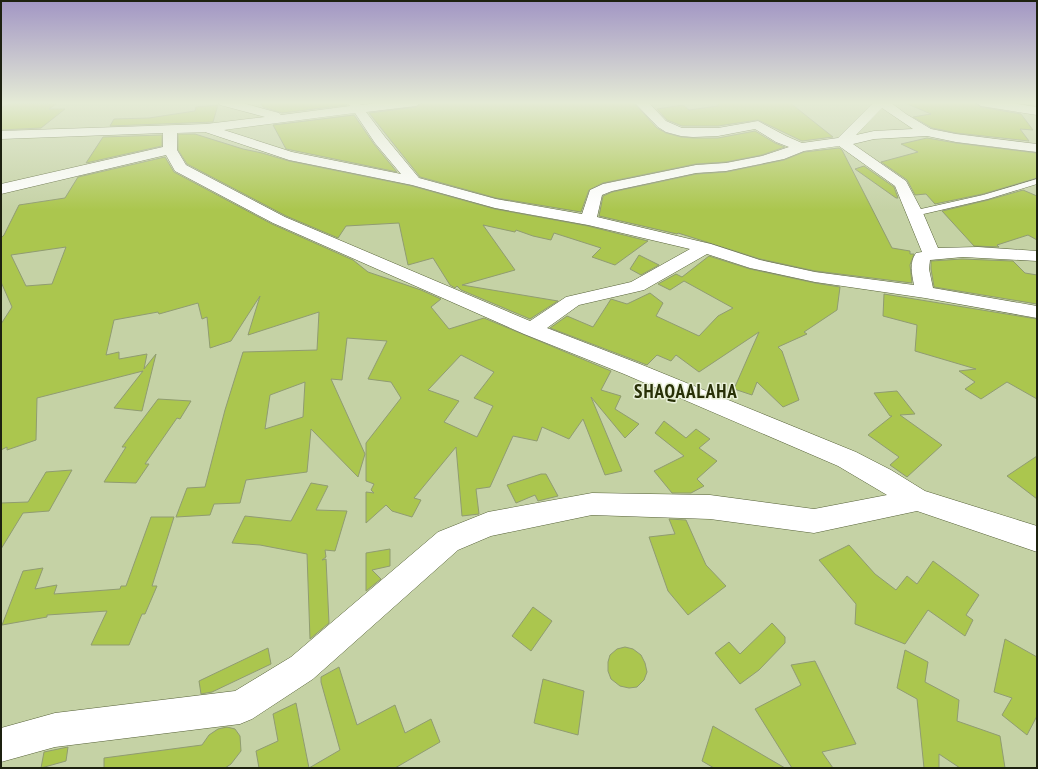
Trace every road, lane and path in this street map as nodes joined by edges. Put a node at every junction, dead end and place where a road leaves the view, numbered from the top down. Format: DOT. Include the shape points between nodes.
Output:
graph roads {
  1 [pos="170,138"];
  2 [pos="235,138"];
  3 [pos="380,138"];
  4 [pos="778,138"];
  5 [pos="846,138"];
  6 [pos="861,138"];
  7 [pos="955,138"];
  8 [pos="842,142"];
  9 [pos="801,146"];
  10 [pos="1037,148"];
  11 [pos="170,150"];
  12 [pos="1037,181"];
  13 [pos="414,182"];
  14 [pos="1,189"];
  15 [pos="915,213"];
  16 [pos="588,220"];
  17 [pos="705,248"];
  18 [pos="932,254"];
  19 [pos="1037,256"];
  20 [pos="926,292"];
  21 [pos="1037,312"];
  22 [pos="531,329"];
  23 [pos="917,500"];
  24 [pos="1037,539"];
  25 [pos="1,745"];
  1 -- 11 [label="street"];
  2 -- 13 [label="street" via="289,156"];
  3 -- 13 [label="street"];
  4 -- 9 [label="street"];
  5 -- 8 [label="street"];
  6 -- 8 [label="street"];
  7 -- 10 [label="street"];
  8 -- 9 [label="street"];
  8 -- 15 [label="street" via="901,184"];
  9 -- 16 [label="street" via="762,160 726,167 696,169 608,187 595,193"];
  11 -- 14 [label="street"];
  11 -- 22 [label="street" via="180,168 279,220"];
  12 -- 15 [label="lane" via="985,197"];
  13 -- 16 [label="street" via="495,203"];
  15 -- 18 [label="street"];
  16 -- 17 [label="street"];
  17 -- 20 [label="street" via="756,264 815,277"];
  17 -- 22 [label="street" via="637,286 573,301"];
  18 -- 19 [label="street" via="957,252"];
  18 -- 20 [label="street" via="922,258 920,269"];
  20 -- 21 [label="street"];
  22 -- 23 [label="street" via="847,459"];
  23 -- 24 [label="street"];
  23 -- 25 [label="street" via="814,521 710,507 592,504 488,524 448,541 302,668 240,707 55,730"];
}
